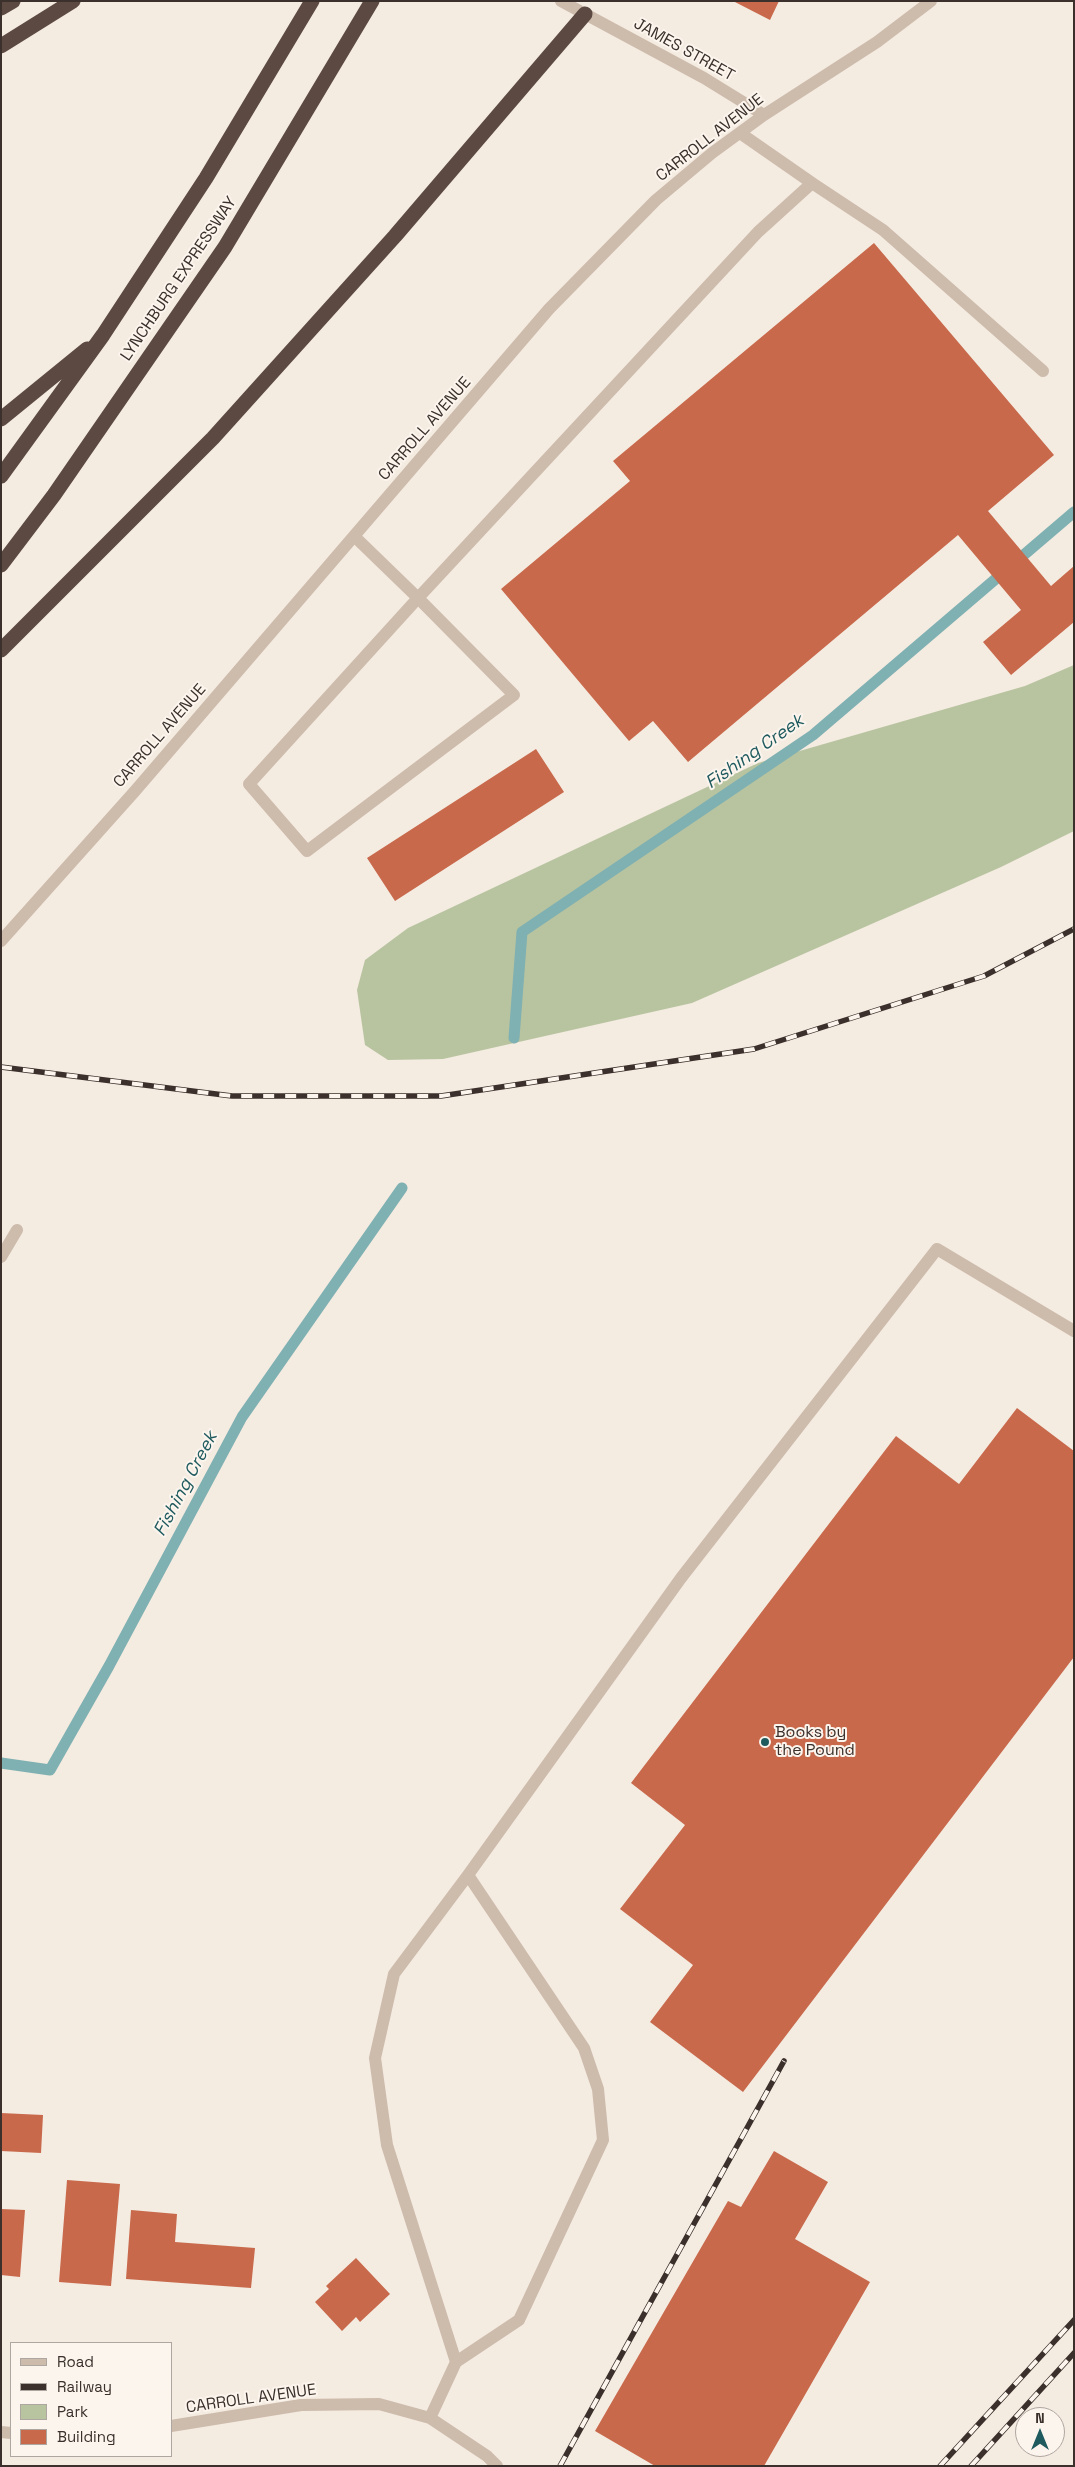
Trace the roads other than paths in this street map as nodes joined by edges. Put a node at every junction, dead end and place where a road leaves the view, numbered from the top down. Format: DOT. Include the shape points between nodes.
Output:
graph roads {
  1 [pos="13,1"];
  2 [pos="73,1"];
  3 [pos="312,1"];
  4 [pos="372,1"];
  5 [pos="560,1"];
  6 [pos="931,1"];
  7 [pos="1,8"];
  8 [pos="585,14"];
  9 [pos="1,46"];
  10 [pos="764,115"];
  11 [pos="740,133"];
  12 [pos="812,183"];
  13 [pos="104,335"];
  14 [pos="1043,371"];
  15 [pos="1,420"];
  16 [pos="1,476"];
  17 [pos="354,536"];
  18 [pos="1,565"];
  19 [pos="418,598"];
  20 [pos="1,650"];
  21 [pos="1,941"];
  22 [pos="17,1230"];
  23 [pos="1,1257"];
  24 [pos="1074,1331"];
  25 [pos="468,1875"];
  26 [pos="456,2362"];
  27 [pos="430,2418"];
  28 [pos="172,2426"];
  29 [pos="497,2466"];
  1 -- 7 [label="highway"];
  2 -- 9 [label="highway"];
  3 -- 13 [label="highway, LYNCHBURG EXPRESSWAY" via="206,178"];
  4 -- 18 [label="highway, LYNCHBURG EXPRESSWAY" via="225,247 54,495"];
  5 -- 8 [label="street, JAMES STREET"];
  6 -- 10 [label="street, CARROLL AVENUE" via="877,42"];
  8 -- 10 [label="street, JAMES STREET" via="704,78"];
  8 -- 20 [label="highway" via="395,236 213,438"];
  10 -- 11 [label="street, CARROLL AVENUE"];
  11 -- 12 [label="street"];
  11 -- 17 [label="street, CARROLL AVENUE" via="656,200 550,309"];
  12 -- 14 [label="street" via="883,230"];
  12 -- 19 [label="street" via="758,232"];
  13 -- 15 [label="highway"];
  13 -- 16 [label="highway, LYNCHBURG EXPRESSWAY"];
  17 -- 19 [label="street"];
  17 -- 21 [label="street, CARROLL AVENUE"];
  19 -- 19 [label="street" via="514,695 307,851 249,784"];
  22 -- 23 [label="street"];
  24 -- 25 [label="street" via="937,1249 681,1578"];
  25 -- 26 [label="street" via="394,1974 375,2058 386,2145"];
  25 -- 26 [label="street" via="584,2048 598,2089 604,2140 519,2320"];
  26 -- 27 [label="street"];
  27 -- 28 [label="street, CARROLL AVENUE" via="379,2404 301,2405"];
  27 -- 29 [label="street, CARROLL AVENUE"];
}
